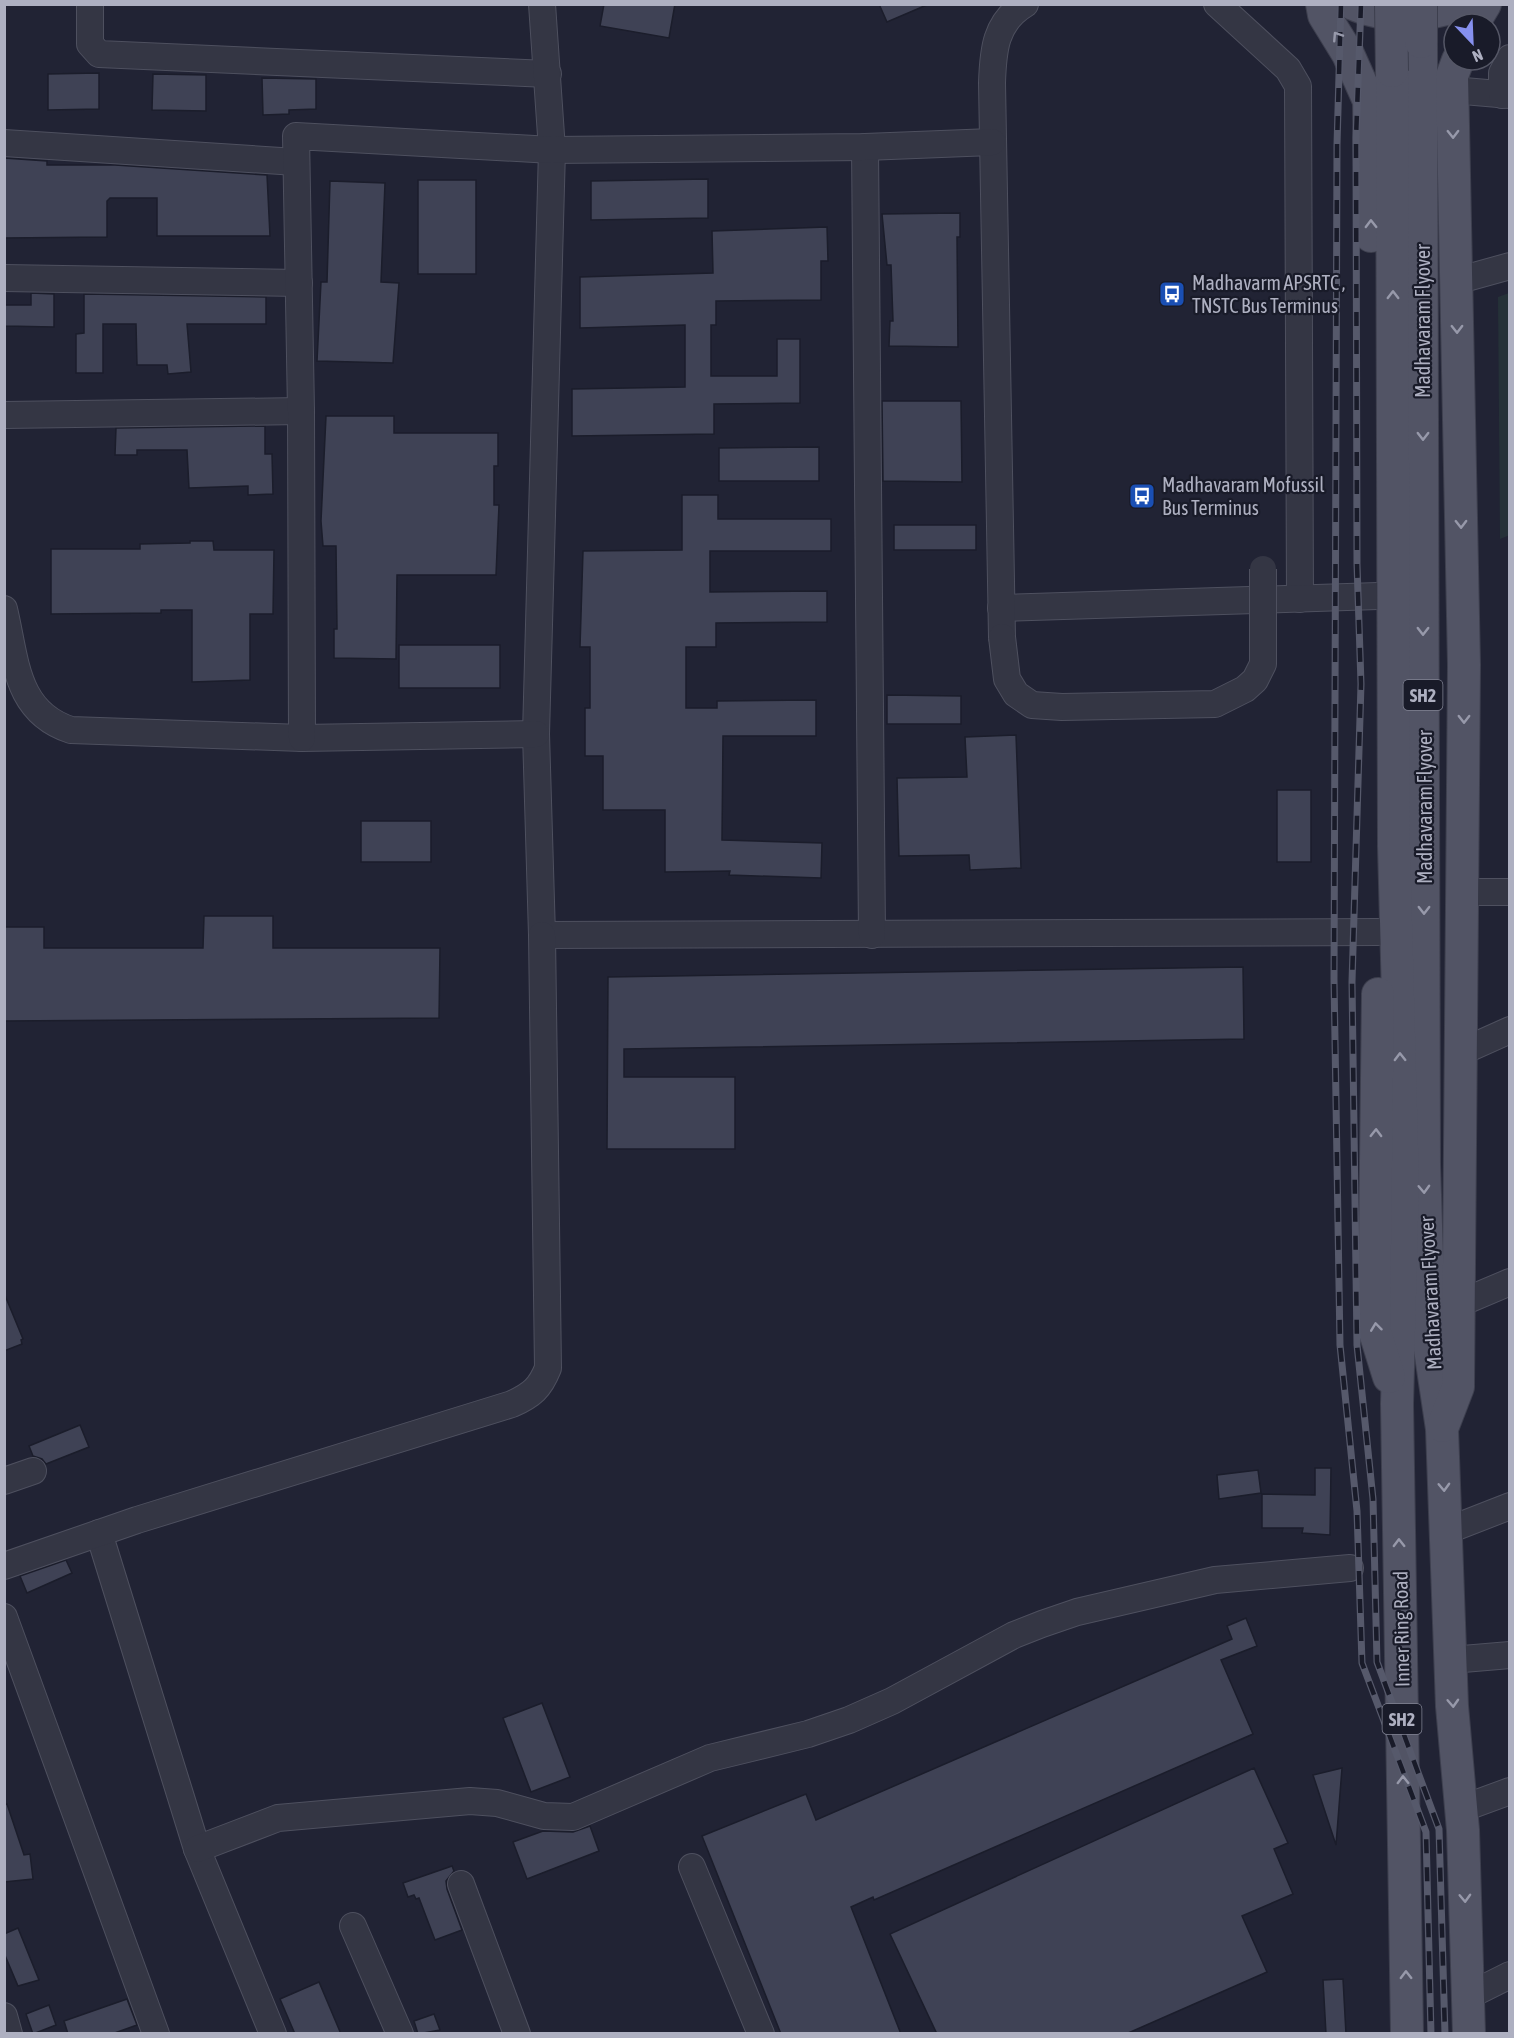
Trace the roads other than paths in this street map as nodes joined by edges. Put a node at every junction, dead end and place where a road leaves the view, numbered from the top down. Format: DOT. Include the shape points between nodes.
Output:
graph roads {
  1 [pos="90,4"];
  2 [pos="542,4"];
  3 [pos="1026,4"];
  4 [pos="1217,4"];
  5 [pos="1322,4"];
  6 [pos="1353,4"];
  7 [pos="1391,4"];
  8 [pos="1421,4"];
  9 [pos="1461,4"];
  10 [pos="1509,58"];
  11 [pos="1454,72"];
  12 [pos="548,74"];
  13 [pos="1452,90"];
  14 [pos="1506,95"];
  15 [pos="4,142"];
  16 [pos="992,142"];
  17 [pos="865,147"];
  18 [pos="552,150"];
  19 [pos="296,162"];
  20 [pos="1509,266"];
  21 [pos="4,278"];
  22 [pos="1456,281"];
  23 [pos="299,283"];
  24 [pos="301,411"];
  25 [pos="4,415"];
  26 [pos="1263,569"];
  27 [pos="1378,596"];
  28 [pos="1300,599"];
  29 [pos="1001,608"];
  30 [pos="4,609"];
  31 [pos="536,734"];
  32 [pos="302,738"];
  33 [pos="1462,892"];
  34 [pos="1509,892"];
  35 [pos="1378,932"];
  36 [pos="542,935"];
  37 [pos="872,935"];
  38 [pos="1509,1030"];
  39 [pos="1461,1052"];
  40 [pos="1509,1282"];
  41 [pos="1458,1304"];
  42 [pos="1398,1404"];
  43 [pos="1442,1429"];
  44 [pos="33,1471"];
  45 [pos="4,1481"];
  46 [pos="1509,1506"];
  47 [pos="1446,1531"];
  48 [pos="99,1533"];
  49 [pos="4,1566"];
  50 [pos="1350,1568"];
  51 [pos="4,1617"];
  52 [pos="1509,1655"];
  53 [pos="1451,1660"];
  54 [pos="1509,1791"];
  55 [pos="1461,1809"];
  56 [pos="196,1849"];
  57 [pos="692,1867"];
  58 [pos="461,1884"];
  59 [pos="353,1926"];
  60 [pos="1509,1975"];
  61 [pos="1468,1996"];
  62 [pos="4,2016"];
  63 [pos="9,2034"];
  64 [pos="156,2034"];
  65 [pos="273,2034"];
  66 [pos="400,2034"];
  67 [pos="517,2034"];
  68 [pos="761,2034"];
  69 [pos="1407,2034"];
  70 [pos="1469,2034"];
  1 -- 12 [label="street" via="90,44 99,54"];
  2 -- 12 [label="street"];
  3 -- 16 [label="street" via="1012,12 995,43"];
  4 -- 28 [label="street" via="1288,69 1298,86"];
  27 -- 5 [label="main road, one-way" via="1369,101"];
  6 -- 9 [label="main road" via="1405,14"];
  42 -- 7 [label="main road, Madhavaram Flyover / SH2, one-way, bridge" via="1402,1184 1394,846"];
  8 -- 43 [label="main road, Madhavaram Flyover / SH2, one-way, bridge" via="1424,1164 1430,1348"];
  10 -- 14 [label="street" via="1502,73"];
  11 -- 13 [label="main road"];
  12 -- 18 [label="street"];
  13 -- 14 [label="street"];
  13 -- 22 [label="main road, one-way"];
  15 -- 19 [label="street"];
  16 -- 17 [label="street"];
  16 -- 29 [label="street"];
  17 -- 18 [label="street"];
  17 -- 37 [label="street"];
  18 -- 19 [label="street" via="296,136"];
  18 -- 31 [label="street"];
  19 -- 23 [label="street"];
  20 -- 22 [label="street"];
  21 -- 23 [label="street"];
  22 -- 33 [label="main road, one-way" via="1464,665"];
  23 -- 24 [label="street"];
  24 -- 25 [label="street"];
  24 -- 32 [label="street"];
  26 -- 29 [label="street, bridge" via="1263,664 1245,689 1215,704 1032,705 1016,694 1007,680"];
  27 -- 28 [label="street"];
  27 -- 35 [label="main road"];
  28 -- 29 [label="street"];
  30 -- 32 [label="street" via="25,691 35,711 51,724 71,730"];
  31 -- 32 [label="street"];
  31 -- 36 [label="street"];
  33 -- 34 [label="street"];
  33 -- 39 [label="main road"];
  35 -- 37 [label="street"];
  42 -- 35 [label="main road, one-way" via="1374,1329"];
  36 -- 37 [label="street"];
  36 -- 48 [label="street" via="548,1368 541,1385 530,1396 512,1404"];
  38 -- 39 [label="street"];
  39 -- 41 [label="main road"];
  40 -- 41 [label="street"];
  41 -- 43 [label="main road" via="1458,1387"];
  69 -- 42 [label="main road, Inner Ring Road / SH2, one-way"];
  43 -- 47 [label="main road, SH2, one-way"];
  44 -- 45 [label="street"];
  46 -- 47 [label="street"];
  47 -- 53 [label="main road, SH2"];
  48 -- 49 [label="street"];
  48 -- 56 [label="street"];
  50 -- 56 [label="street" via="1215,1580 1042,1624 849,1720 710,1758 573,1817 544,1816 497,1803 470,1801 278,1818"];
  51 -- 64 [label="street"];
  52 -- 53 [label="street"];
  53 -- 55 [label="main road, SH2, one-way"];
  54 -- 55 [label="street"];
  55 -- 61 [label="main road, SH2, one-way"];
  56 -- 65 [label="street"];
  57 -- 68 [label="street"];
  58 -- 67 [label="street"];
  59 -- 66 [label="street"];
  60 -- 61 [label="street"];
  61 -- 70 [label="main road, SH2"];
  62 -- 63 [label="street"];
}
